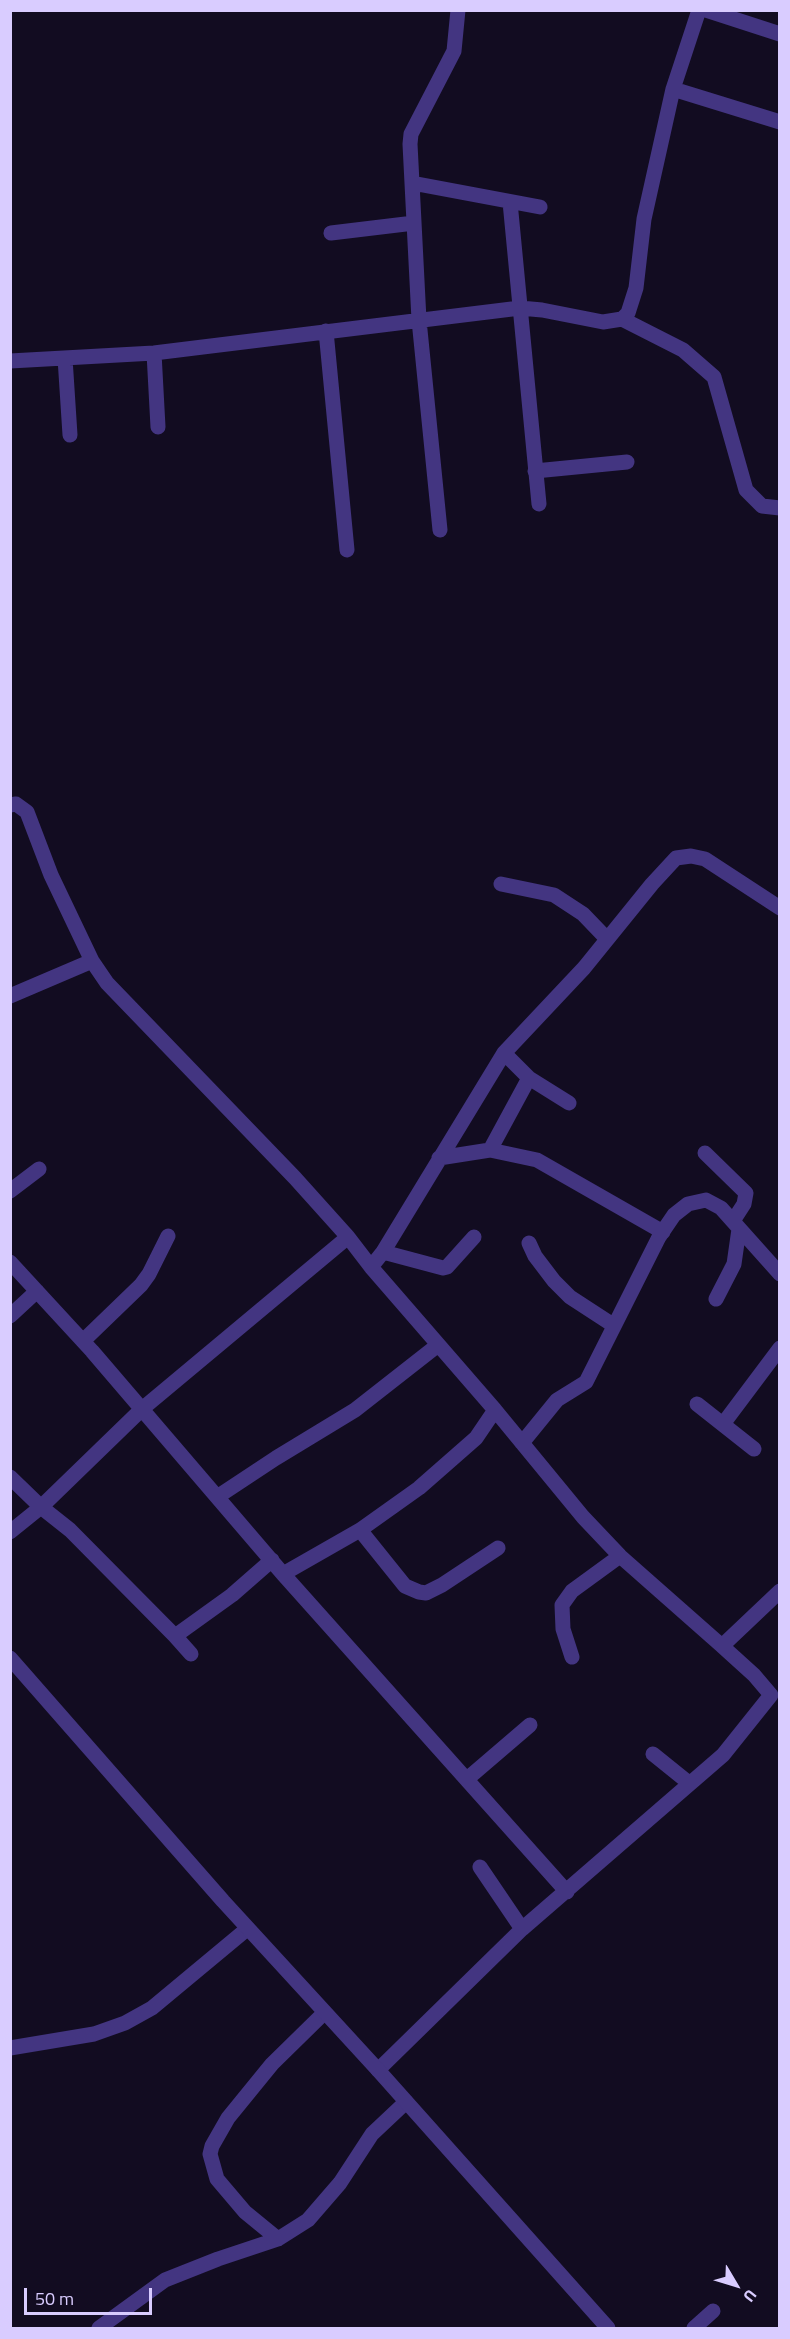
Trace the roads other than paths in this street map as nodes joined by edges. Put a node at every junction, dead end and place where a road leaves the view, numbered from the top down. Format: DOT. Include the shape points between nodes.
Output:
graph roads {
  1 [pos="458,10"];
  2 [pos="699,10"];
  3 [pos="706,10"];
  4 [pos="780,34"];
  5 [pos="673,89"];
  6 [pos="780,122"];
  7 [pos="412,183"];
  8 [pos="510,202"];
  9 [pos="540,207"];
  10 [pos="414,223"];
  11 [pos="331,233"];
  12 [pos="519,308"];
  13 [pos="622,319"];
  14 [pos="419,320"];
  15 [pos="326,331"];
  16 [pos="154,353"];
  17 [pos="65,358"];
  18 [pos="10,361"];
  19 [pos="158,427"];
  20 [pos="70,435"];
  21 [pos="627,462"];
  22 [pos="535,471"];
  23 [pos="538,504"];
  24 [pos="780,508"];
  25 [pos="440,530"];
  26 [pos="347,550"];
  27 [pos="10,805"];
  28 [pos="501,884"];
  29 [pos="780,908"];
  30 [pos="607,939"];
  31 [pos="92,961"];
  32 [pos="10,996"];
  33 [pos="504,1053"];
  34 [pos="529,1077"];
  35 [pos="569,1103"];
  36 [pos="490,1150"];
  37 [pos="705,1153"];
  38 [pos="439,1158"];
  39 [pos="39,1169"];
  40 [pos="10,1191"];
  41 [pos="736,1225"];
  42 [pos="663,1232"];
  43 [pos="168,1236"];
  44 [pos="348,1237"];
  45 [pos="474,1237"];
  46 [pos="529,1243"];
  47 [pos="383,1252"];
  48 [pos="10,1262"];
  49 [pos="371,1268"];
  50 [pos="780,1274"];
  51 [pos="37,1291"];
  52 [pos="716,1299"];
  53 [pos="10,1316"];
  54 [pos="613,1325"];
  55 [pos="83,1341"];
  56 [pos="438,1345"];
  57 [pos="780,1348"];
  58 [pos="697,1404"];
  59 [pos="142,1409"];
  60 [pos="495,1410"];
  61 [pos="723,1424"];
  62 [pos="522,1443"];
  63 [pos="754,1449"];
  64 [pos="10,1477"];
  65 [pos="217,1497"];
  66 [pos="41,1506"];
  67 [pos="360,1530"];
  68 [pos="10,1532"];
  69 [pos="498,1548"];
  70 [pos="620,1556"];
  71 [pos="272,1560"];
  72 [pos="283,1574"];
  73 [pos="780,1591"];
  74 [pos="176,1636"];
  75 [pos="723,1646"];
  76 [pos="191,1654"];
  77 [pos="572,1657"];
  78 [pos="10,1658"];
  79 [pos="775,1699"];
  80 [pos="530,1725"];
  81 [pos="653,1754"];
  82 [pos="467,1779"];
  83 [pos="689,1783"];
  84 [pos="480,1867"];
  85 [pos="567,1892"];
  86 [pos="248,1929"];
  87 [pos="522,1929"];
  88 [pos="324,2013"];
  89 [pos="10,2048"];
  90 [pos="378,2070"];
  91 [pos="406,2102"];
  92 [pos="278,2239"];
  93 [pos="713,2312"];
  94 [pos="99,2328"];
  95 [pos="609,2328"];
  96 [pos="694,2328"];
  1 -- 7 [label="street" via="454,51 411,134"];
  2 -- 5 [label="street"];
  3 -- 4 [label="street"];
  5 -- 6 [label="street"];
  5 -- 13 [label="street" via="644,219 636,288"];
  7 -- 8 [label="street"];
  7 -- 10 [label="street"];
  8 -- 9 [label="street"];
  8 -- 12 [label="street"];
  10 -- 11 [label="street"];
  10 -- 14 [label="street"];
  12 -- 13 [label="street" via="603,322"];
  12 -- 14 [label="street"];
  12 -- 22 [label="street"];
  13 -- 24 [label="street" via="683,350 714,377 746,490 762,506"];
  14 -- 15 [label="street"];
  14 -- 25 [label="street"];
  15 -- 16 [label="street"];
  15 -- 26 [label="street"];
  16 -- 17 [label="street"];
  16 -- 19 [label="street"];
  17 -- 18 [label="street"];
  17 -- 20 [label="street"];
  21 -- 22 [label="street"];
  22 -- 23 [label="street"];
  27 -- 31 [label="street" via="16,804 27,813"];
  28 -- 30 [label="street" via="554,895 572,904"];
  29 -- 30 [label="street" via="705,859 676,858"];
  30 -- 33 [label="street"];
  31 -- 32 [label="street"];
  31 -- 44 [label="street" via="107,983"];
  33 -- 34 [label="street"];
  33 -- 38 [label="street"];
  34 -- 35 [label="street"];
  34 -- 36 [label="street"];
  36 -- 38 [label="street"];
  36 -- 42 [label="street" via="537,1160"];
  37 -- 41 [label="street" via="746,1193"];
  38 -- 47 [label="street"];
  39 -- 40 [label="street"];
  41 -- 42 [label="street" via="721,1208 699,1200 688,1203 674,1215"];
  41 -- 50 [label="street"];
  41 -- 52 [label="street" via="734,1264"];
  42 -- 54 [label="street"];
  43 -- 55 [label="street" via="141,1285"];
  44 -- 49 [label="street"];
  44 -- 59 [label="street"];
  45 -- 47 [label="street" via="443,1268"];
  46 -- 54 [label="street" via="535,1256 570,1297"];
  47 -- 49 [label="street"];
  48 -- 51 [label="street"];
  49 -- 56 [label="street"];
  51 -- 53 [label="street"];
  51 -- 55 [label="street"];
  54 -- 62 [label="street" via="586,1382 556,1400"];
  55 -- 59 [label="street"];
  56 -- 60 [label="street"];
  56 -- 65 [label="street" via="355,1410"];
  57 -- 61 [label="street"];
  58 -- 61 [label="street"];
  59 -- 65 [label="street"];
  59 -- 66 [label="street"];
  60 -- 62 [label="street"];
  60 -- 67 [label="street" via="476,1438 453,1460"];
  61 -- 63 [label="street"];
  62 -- 70 [label="street"];
  64 -- 66 [label="street"];
  65 -- 71 [label="street"];
  66 -- 68 [label="street"];
  66 -- 74 [label="street"];
  67 -- 69 [label="street" via="405,1586 426,1593"];
  67 -- 72 [label="street"];
  70 -- 75 [label="street"];
  70 -- 77 [label="street" via="572,1591 562,1605 563,1629"];
  71 -- 72 [label="street"];
  71 -- 74 [label="street"];
  72 -- 82 [label="street"];
  73 -- 75 [label="street"];
  74 -- 76 [label="street"];
  75 -- 79 [label="street"];
  78 -- 86 [label="street"];
  79 -- 83 [label="street" via="723,1755"];
  80 -- 82 [label="street"];
  81 -- 83 [label="street"];
  82 -- 85 [label="street"];
  83 -- 85 [label="street"];
  84 -- 87 [label="street"];
  85 -- 87 [label="street"];
  86 -- 88 [label="street"];
  86 -- 89 [label="street" via="152,2008 126,2023 94,2034"];
  87 -- 90 [label="street"];
  88 -- 90 [label="street"];
  88 -- 92 [label="street" via="272,2064 236,2109 210,2154 217,2179 245,2212"];
  90 -- 91 [label="street"];
  91 -- 92 [label="street" via="372,2134 340,2183 308,2220"];
  91 -- 95 [label="street"];
  92 -- 94 [label="street" via="165,2280"];
  93 -- 96 [label="street"];
}
